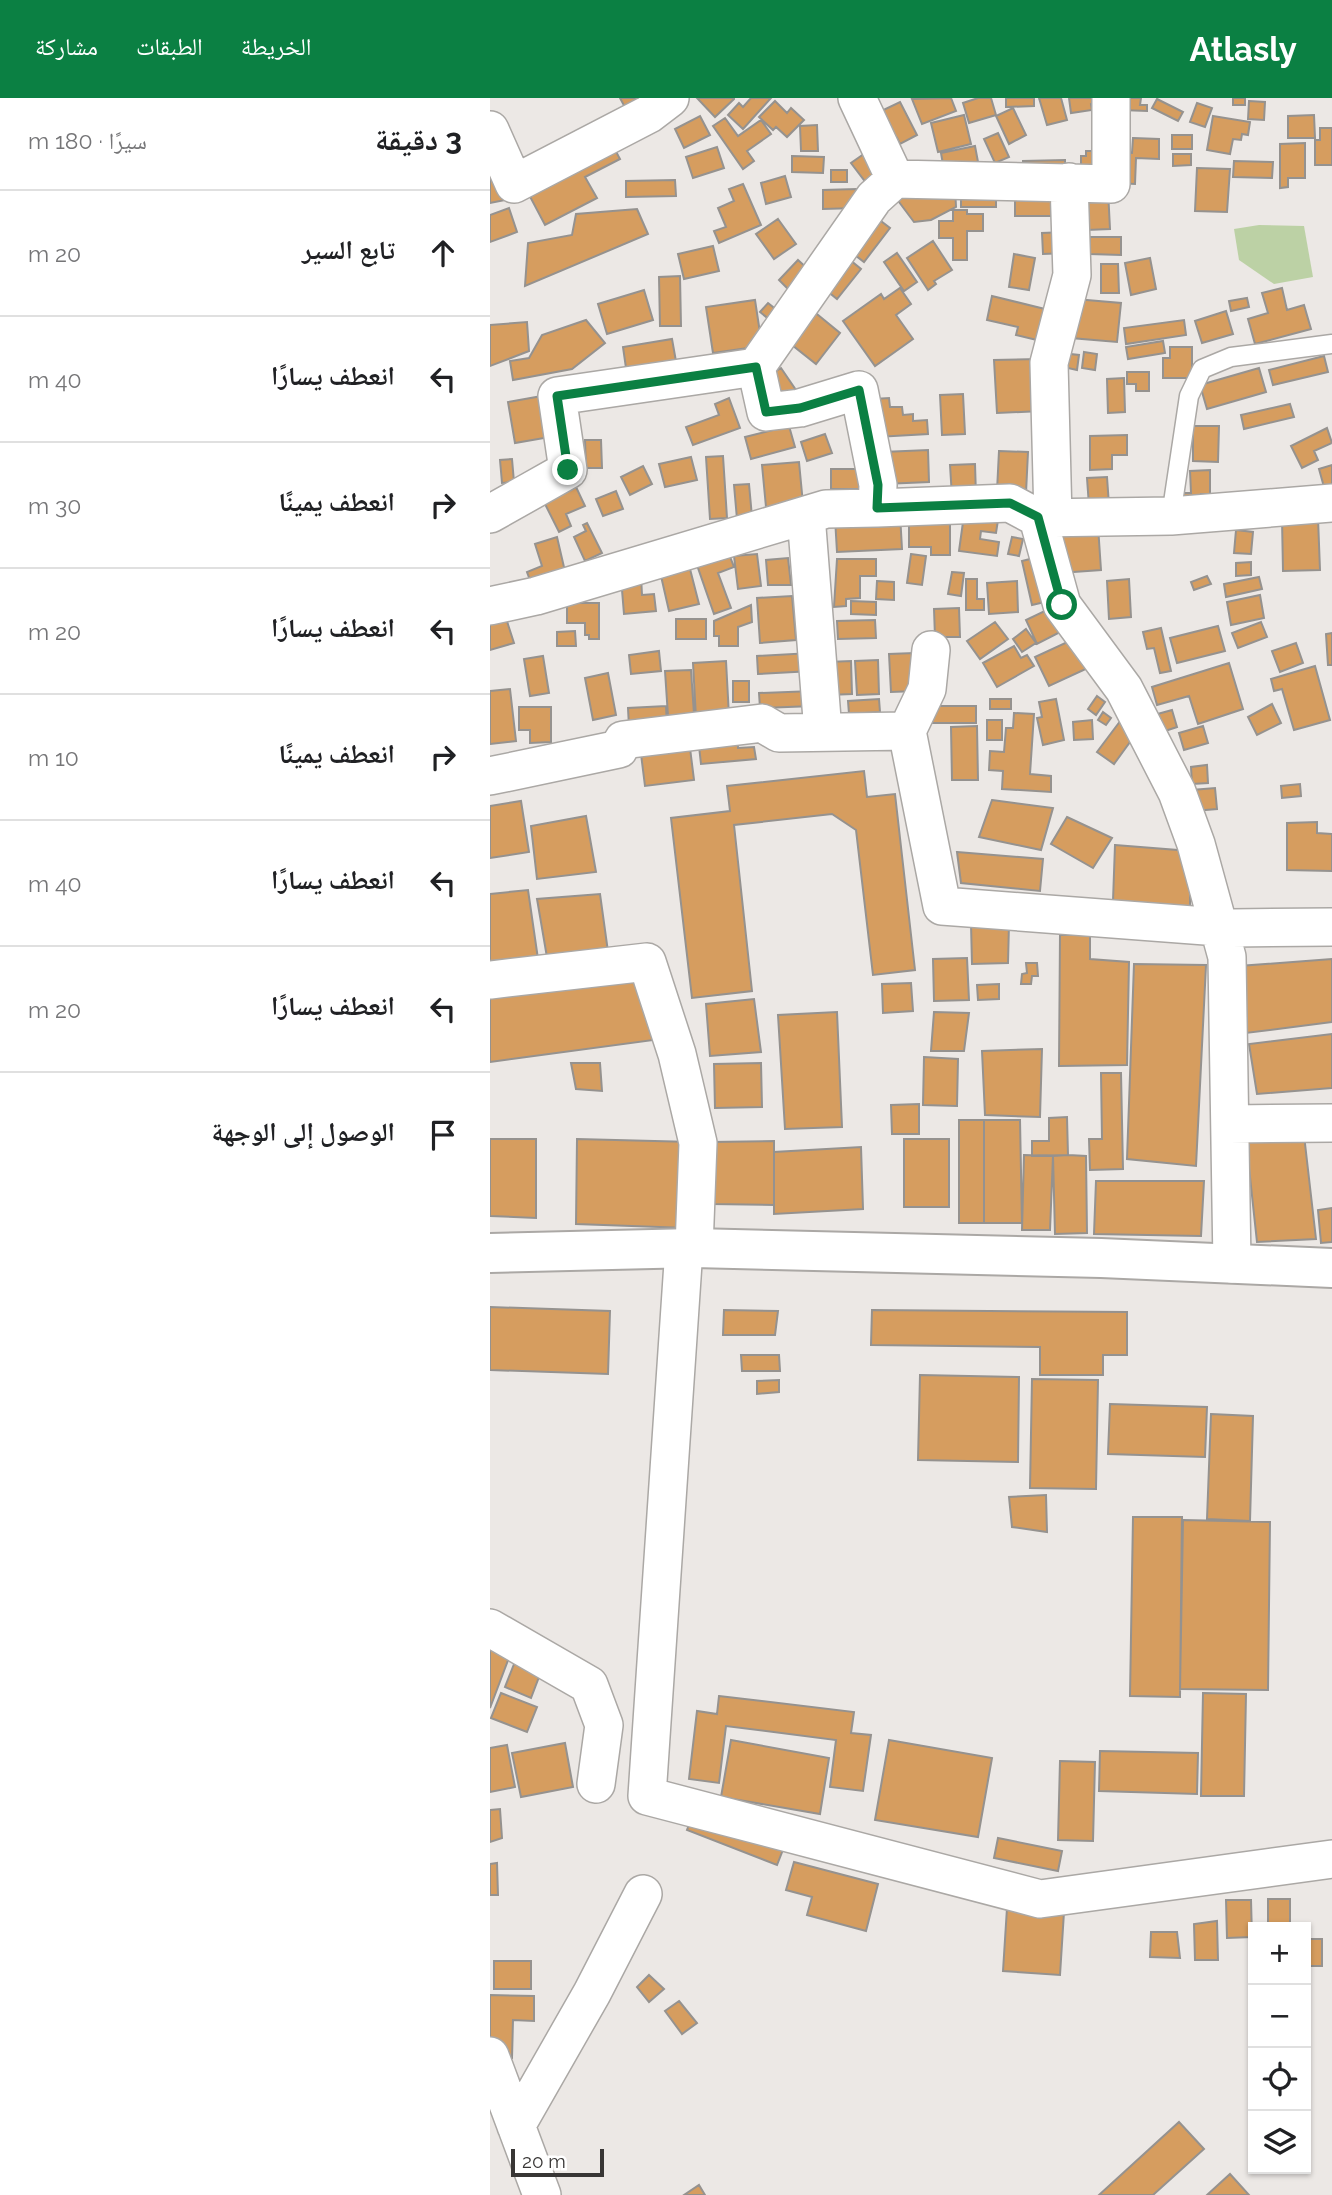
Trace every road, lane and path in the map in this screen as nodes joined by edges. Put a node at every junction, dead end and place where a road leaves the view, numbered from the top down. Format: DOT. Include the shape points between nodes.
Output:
graph roads {
  1 [pos="670,98"];
  2 [pos="857,98"];
  3 [pos="1111,98"];
  4 [pos="490,130"];
  5 [pos="895,179"];
  6 [pos="1069,182"];
  7 [pos="1332,344"];
  8 [pos="756,367"];
  9 [pos="1332,503"];
  10 [pos="877,508"];
  11 [pos="490,514"];
  12 [pos="806,516"];
  13 [pos="1171,516"];
  14 [pos="1046,517"];
  15 [pos="490,606"];
  16 [pos="931,650"];
  17 [pos="907,731"];
  18 [pos="823,732"];
  19 [pos="490,776"];
  20 [pos="1218,927"];
  21 [pos="1332,927"];
  22 [pos="490,980"];
  23 [pos="1332,1123"];
  24 [pos="1230,1124"];
  25 [pos="689,1248"];
  26 [pos="490,1253"];
  27 [pos="1232,1264"];
  28 [pos="1332,1268"];
  29 [pos="490,1628"];
  30 [pos="596,1784"];
  31 [pos="1332,1860"];
  32 [pos="643,1894"];
  33 [pos="490,2056"];
  34 [pos="516,2126"];
  35 [pos="542,2195"];
  1 -- 4 [label="street" via="649,114 514,184"];
  2 -- 5 [label="street"];
  3 -- 6 [label="street" via="1111,184"];
  5 -- 6 [label="street"];
  5 -- 8 [label="street" via="874,198"];
  6 -- 14 [label="street" via="1072,275 1049,363"];
  7 -- 13 [label="lane" via="1231,357 1202,369 1189,396"];
  8 -- 10 [label="street" via="766,412 800,408 859,390 878,485"];
  8 -- 11 [label="street" via="557,396 568,470"];
  9 -- 13 [label="street"];
  10 -- 12 [label="street" via="826,509"];
  10 -- 14 [label="street" via="1010,503"];
  12 -- 15 [label="street"];
  12 -- 18 [label="street"];
  13 -- 14 [label="street"];
  14 -- 20 [label="street" via="1062,605 1124,689 1177,792"];
  16 -- 17 [label="street" via="927,690"];
  17 -- 18 [label="street"];
  17 -- 20 [label="street" via="942,906"];
  18 -- 19 [label="street" via="779,733 762,723 623,740 619,749"];
  20 -- 21 [label="street"];
  20 -- 24 [label="street" via="1227,957"];
  22 -- 25 [label="street" via="647,962 677,1054 698,1143"];
  23 -- 24 [label="street"];
  24 -- 27 [label="street"];
  25 -- 26 [label="street"];
  25 -- 27 [label="street"];
  25 -- 31 [label="street" via="647,1796 1040,1899"];
  27 -- 28 [label="street"];
  29 -- 30 [label="street" via="589,1685 604,1725"];
  32 -- 34 [label="street"];
  33 -- 34 [label="street"];
  34 -- 35 [label="street"];
}
